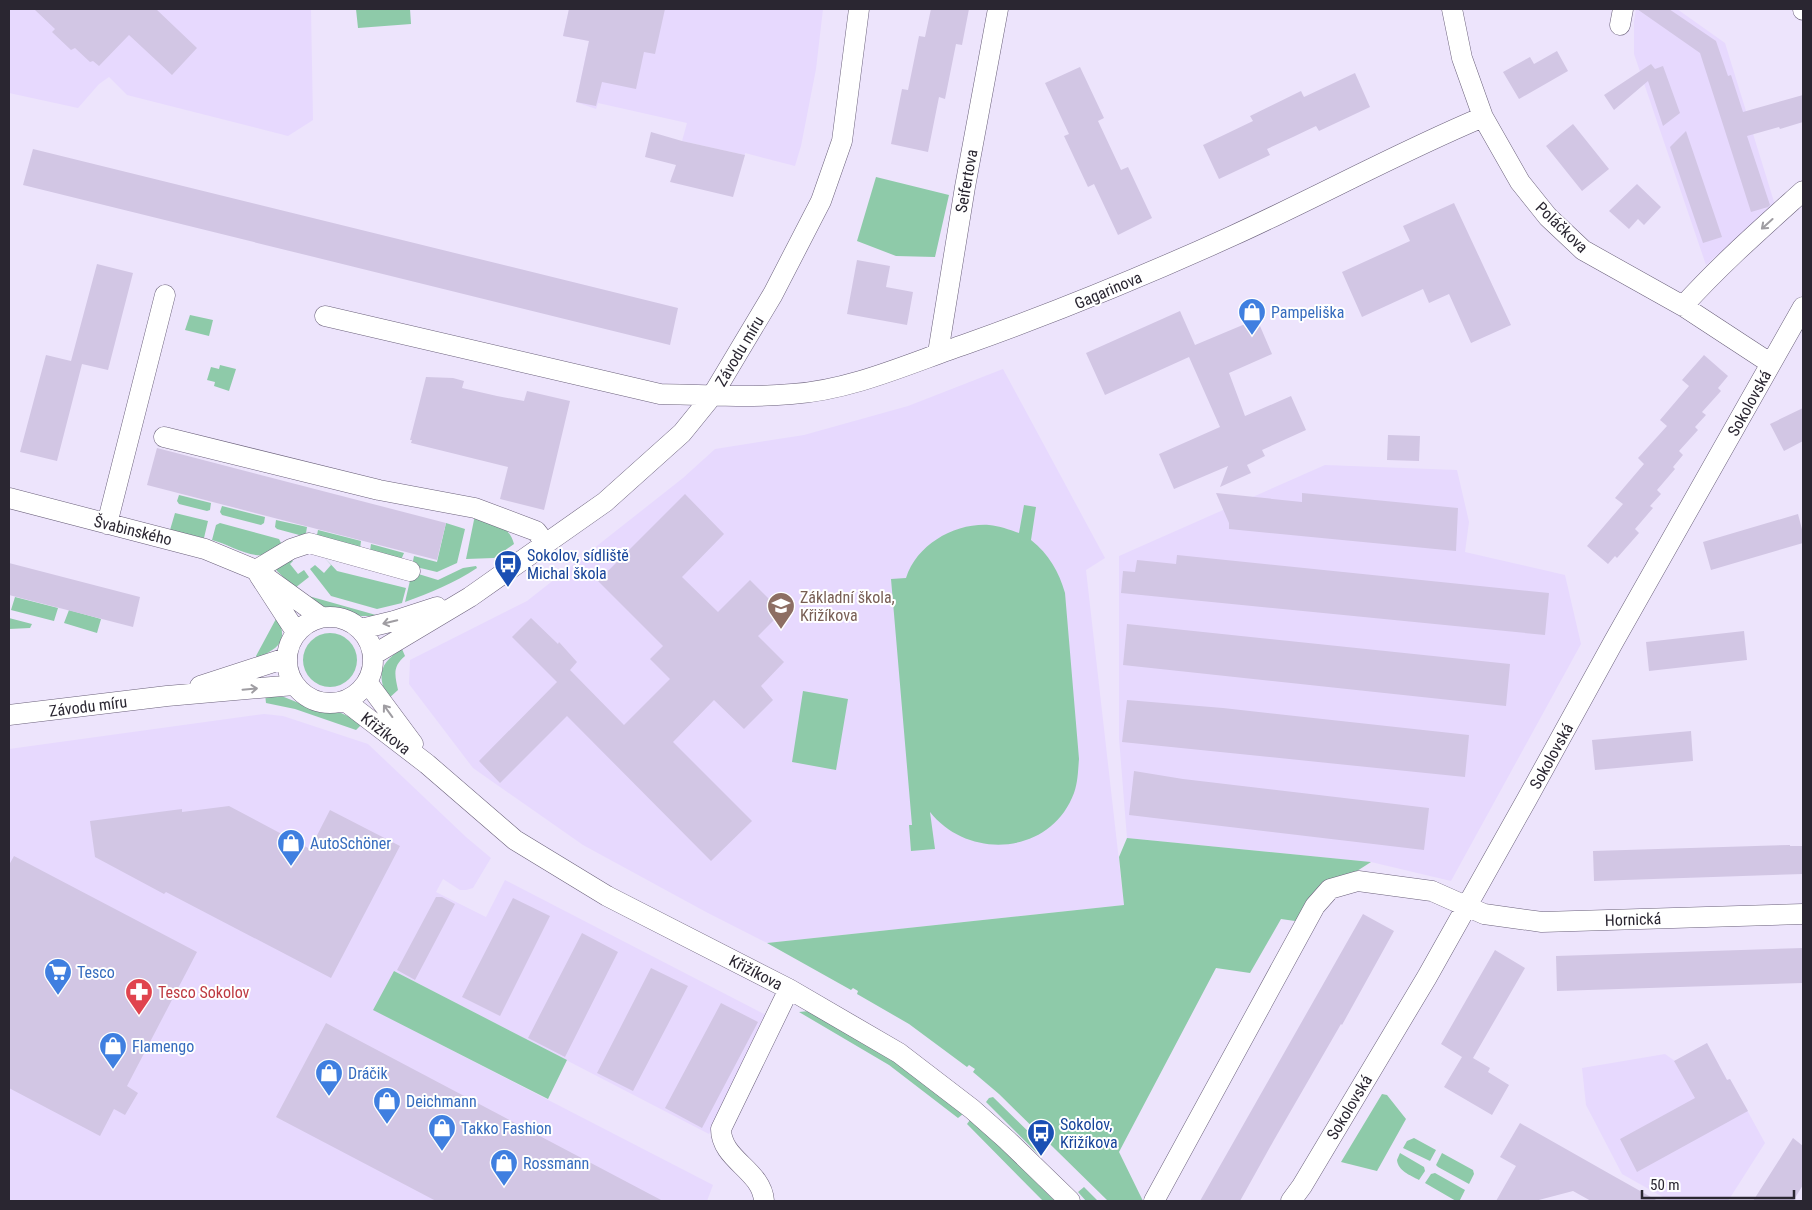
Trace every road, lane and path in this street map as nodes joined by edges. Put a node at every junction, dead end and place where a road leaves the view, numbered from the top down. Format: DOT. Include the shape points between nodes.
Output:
graph roads {
  1 [pos="859,9"];
  2 [pos="998,9"];
  3 [pos="1452,9"];
  4 [pos="1483,117"];
  5 [pos="1803,191"];
  6 [pos="165,295"];
  7 [pos="1683,306"];
  8 [pos="1803,307"];
  9 [pos="324,316"];
  10 [pos="938,353"];
  11 [pos="1770,363"];
  12 [pos="712,396"];
  13 [pos="164,437"];
  14 [pos="9,498"];
  15 [pos="107,524"];
  16 [pos="546,544"];
  17 [pos="256,570"];
  18 [pos="410,571"];
  19 [pos="470,597"];
  20 [pos="321,617"];
  21 [pos="361,629"];
  22 [pos="296,632"];
  23 [pos="373,655"];
  24 [pos="286,658"];
  25 [pos="367,682"];
  26 [pos="294,685"];
  27 [pos="167,696"];
  28 [pos="346,701"];
  29 [pos="9,715"];
  30 [pos="427,764"];
  31 [pos="1466,906"];
  32 [pos="1803,914"];
  33 [pos="789,989"];
  34 [pos="764,1201"];
  35 [pos="1070,1201"];
  36 [pos="1154,1201"];
  37 [pos="1291,1201"];
  1 -- 12 [label="street, Závodu míru" via="842,141 821,201 773,294"];
  2 -- 10 [label="street, Seifertova"];
  3 -- 4 [label="street, Poláčkova" via="1462,58"];
  4 -- 7 [label="street, Poláčkova" via="1520,182 1555,224 1583,250"];
  4 -- 10 [label="street, Gagarinova" via="1232,236 1120,285"];
  5 -- 7 [label="street, one-way"];
  6 -- 15 [label="street"];
  7 -- 11 [label="street, Poláčkova"];
  8 -- 11 [label="street, Sokolovská"];
  9 -- 12 [label="street, Gagarinova" via="660,394"];
  10 -- 12 [label="street, Gagarinova" via="855,383 794,394"];
  11 -- 31 [label="street, Sokolovská"];
  12 -- 16 [label="street, Závodu míru" via="682,433 648,464 605,502"];
  13 -- 16 [label="street" via="380,490 475,508 536,531"];
  14 -- 15 [label="street, Švabinského"];
  15 -- 17 [label="street, Švabinského" via="205,549"];
  16 -- 19 [label="street, Závodu míru"];
  17 -- 18 [label="street" via="291,549 309,543"];
  17 -- 20 [label="street, Švabinského"];
  17 -- 22 [label="street"];
  19 -- 21 [label="street, Závodu míru, one-way"];
  19 -- 23 [label="street, Závodu míru"];
  20 -- 21 [label="street" via="335,616"];
  20 -- 22 [label="street" via="307,622"];
  21 -- 23 [label="street"];
  22 -- 24 [label="street"];
  23 -- 25 [label="street" via="373,669"];
  24 -- 26 [label="street"];
  24 -- 27 [label="street, Závodu míru"];
  25 -- 28 [label="street" via="358,694"];
  30 -- 25 [label="street, Křižíkova, one-way"];
  27 -- 26 [label="street, Závodu míru, one-way"];
  26 -- 28 [label="street" via="304,696 317,702"];
  27 -- 29 [label="street, Závodu míru"];
  28 -- 30 [label="street, Křižíkova"];
  30 -- 33 [label="street, Křižíkova" via="515,840 607,896"];
  31 -- 32 [label="street, Hornická" via="1484,914 1542,922"];
  31 -- 36 [label="street, Hornická" via="1432,891 1381,883 1358,881 1330,889 1316,906"];
  31 -- 37 [label="street, Sokolovská" via="1427,977"];
  33 -- 34 [label="street" via="721,1129 725,1148 751,1174"];
  33 -- 35 [label="street, Křižíkova" via="899,1053 1007,1140"];
}
